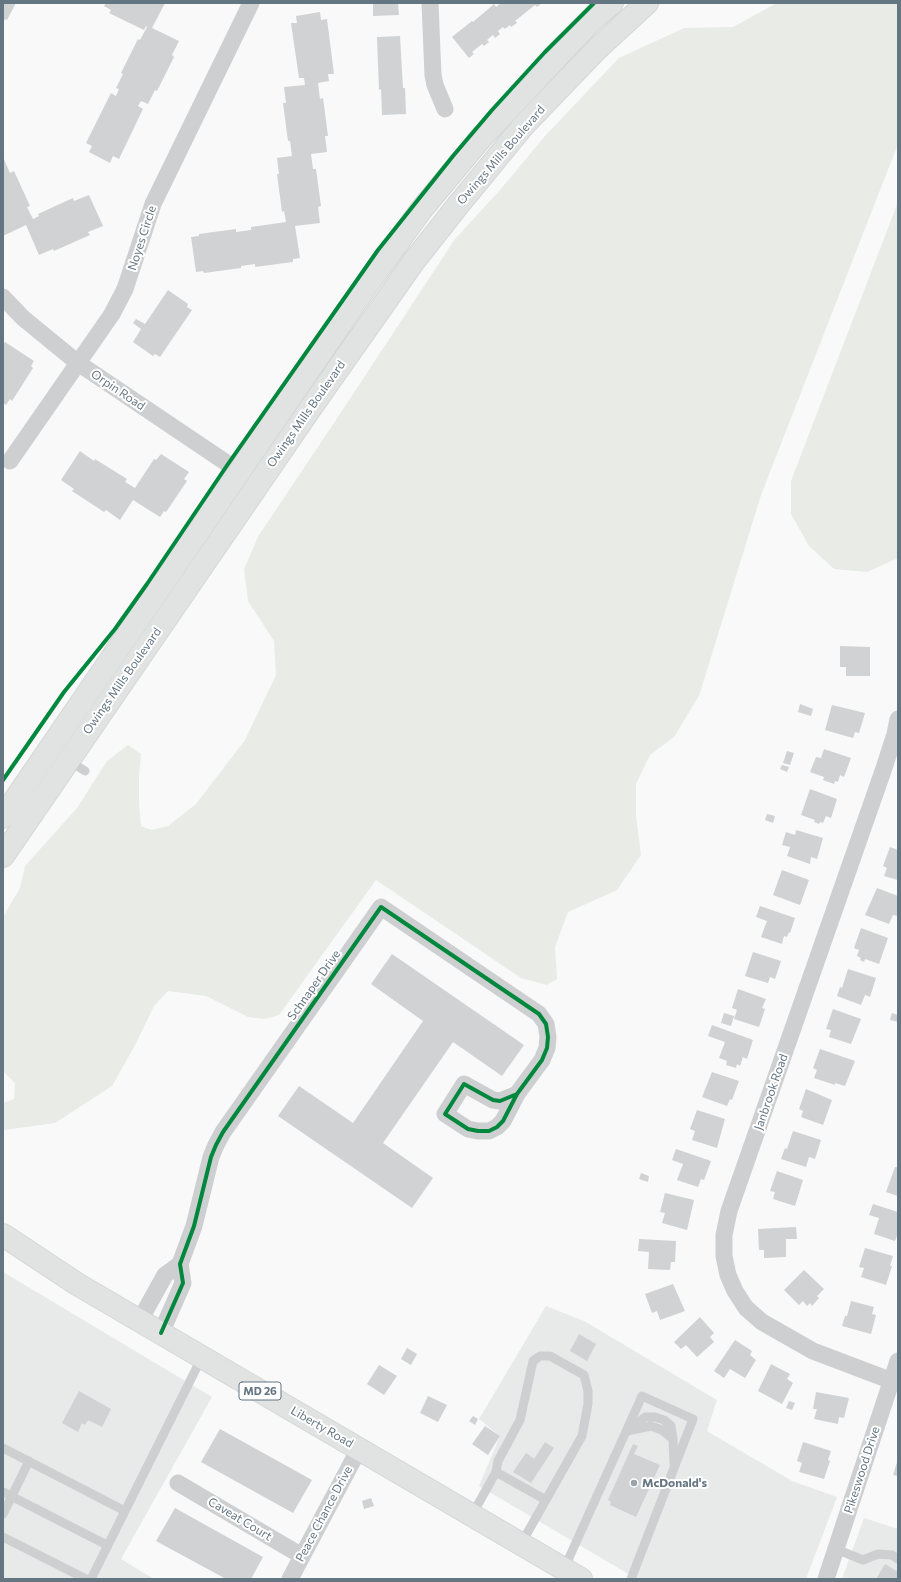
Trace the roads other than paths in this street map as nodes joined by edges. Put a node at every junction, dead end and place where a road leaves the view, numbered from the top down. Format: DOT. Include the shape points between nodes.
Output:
graph roads {
  1 [pos="251,3"];
  2 [pos="430,3"];
  3 [pos="612,3"];
  4 [pos="647,3"];
  5 [pos="445,109"];
  6 [pos="3,298"];
  7 [pos="78,363"];
  8 [pos="10,461"];
  9 [pos="240,472"];
  10 [pos="898,719"];
  11 [pos="3,816"];
  12 [pos="3,856"];
  13 [pos="517,1094"];
  14 [pos="3,1235"];
  15 [pos="180,1264"];
  16 [pos="140,1320"];
  17 [pos="161,1333"];
  18 [pos="202,1357"];
  19 [pos="898,1361"];
  20 [pos="892,1381"];
  21 [pos="627,1431"];
  22 [pos="3,1448"];
  23 [pos="359,1449"];
  24 [pos="29,1461"];
  25 [pos="674,1466"];
  26 [pos="496,1472"];
  27 [pos="178,1483"];
  28 [pos="3,1492"];
  29 [pos="12,1496"];
  30 [pos="546,1500"];
  31 [pos="125,1511"];
  32 [pos="3,1514"];
  33 [pos="472,1515"];
  34 [pos="3,1537"];
  35 [pos="521,1544"];
  36 [pos="107,1545"];
  37 [pos="836,1549"];
  38 [pos="302,1556"];
  39 [pos="898,1559"];
  40 [pos="572,1574"];
  41 [pos="86,1579"];
  42 [pos="90,1579"];
  43 [pos="290,1579"];
  44 [pos="631,1579"];
  45 [pos="826,1579"];
  1 -- 7 [label="street, Noyes Circle" via="153,204 125,289 112,314"];
  2 -- 5 [label="street" via="433,75"];
  3 -- 9 [label="main road, Owings Mills Boulevard" via="589,23 481,138 421,210"];
  4 -- 12 [label="main road, Owings Mills Boulevard" via="597,49 524,125 418,256 314,402 77,766"];
  6 -- 7 [label="street, Orpin Road" via="23,318"];
  7 -- 8 [label="street, Noyes Circle"];
  7 -- 9 [label="street, Orpin Road"];
  9 -- 11 [label="main road, Owings Mills Boulevard"];
  10 -- 20 [label="street, Janbrook Road" via="883,771 729,1211 724,1235 728,1275 746,1308 762,1322 813,1351"];
  13 -- 15 [label="street, Schnaper Drive" via="542,1060 547,1048 546,1024 539,1014 381,907 223,1132 211,1157 194,1226"];
  14 -- 16 [label="main road, Liberty Road / MD 26" via="77,1284"];
  15 -- 16 [label="street" via="165,1275"];
  15 -- 17 [label="street, Schnaper Drive" via="182,1283"];
  16 -- 17 [label="main road, Liberty Road / MD 26"];
  17 -- 18 [label="main road, Liberty Road / MD 26"];
  18 -- 23 [label="main road, Liberty Road / MD 26"];
  18 -- 31 [label="lane"];
  19 -- 20 [label="street, Pikeswood Drive"];
  20 -- 37 [label="street, Pikeswood Drive"];
  21 -- 25 [label="lane" via="651,1426 662,1430 673,1439"];
  21 -- 25 [label="lane" via="642,1396 693,1419"];
  21 -- 40 [label="lane"];
  22 -- 24 [label="lane"];
  23 -- 33 [label="main road, Liberty Road / MD 26"];
  23 -- 38 [label="street, Peace Chance Drive"];
  24 -- 29 [label="lane"];
  24 -- 31 [label="lane"];
  25 -- 44 [label="lane"];
  26 -- 30 [label="lane"];
  26 -- 30 [label="lane" via="498,1461 520,1420 533,1361 540,1356 550,1356 584,1375 588,1404 582,1436"];
  26 -- 33 [label="lane"];
  27 -- 38 [label="street, Caveat Court"];
  28 -- 29 [label="lane"];
  29 -- 32 [label="lane"];
  29 -- 36 [label="lane"];
  30 -- 35 [label="lane"];
  31 -- 36 [label="lane"];
  33 -- 35 [label="main road, Liberty Road / MD 26"];
  34 -- 41 [label="lane"];
  35 -- 40 [label="main road, Liberty Road / MD 26"];
  36 -- 42 [label="lane"];
  37 -- 39 [label="lane" via="863,1560 878,1554 892,1555"];
  37 -- 45 [label="street, Pikeswood Drive"];
  38 -- 43 [label="street, Peace Chance Drive"];
}
